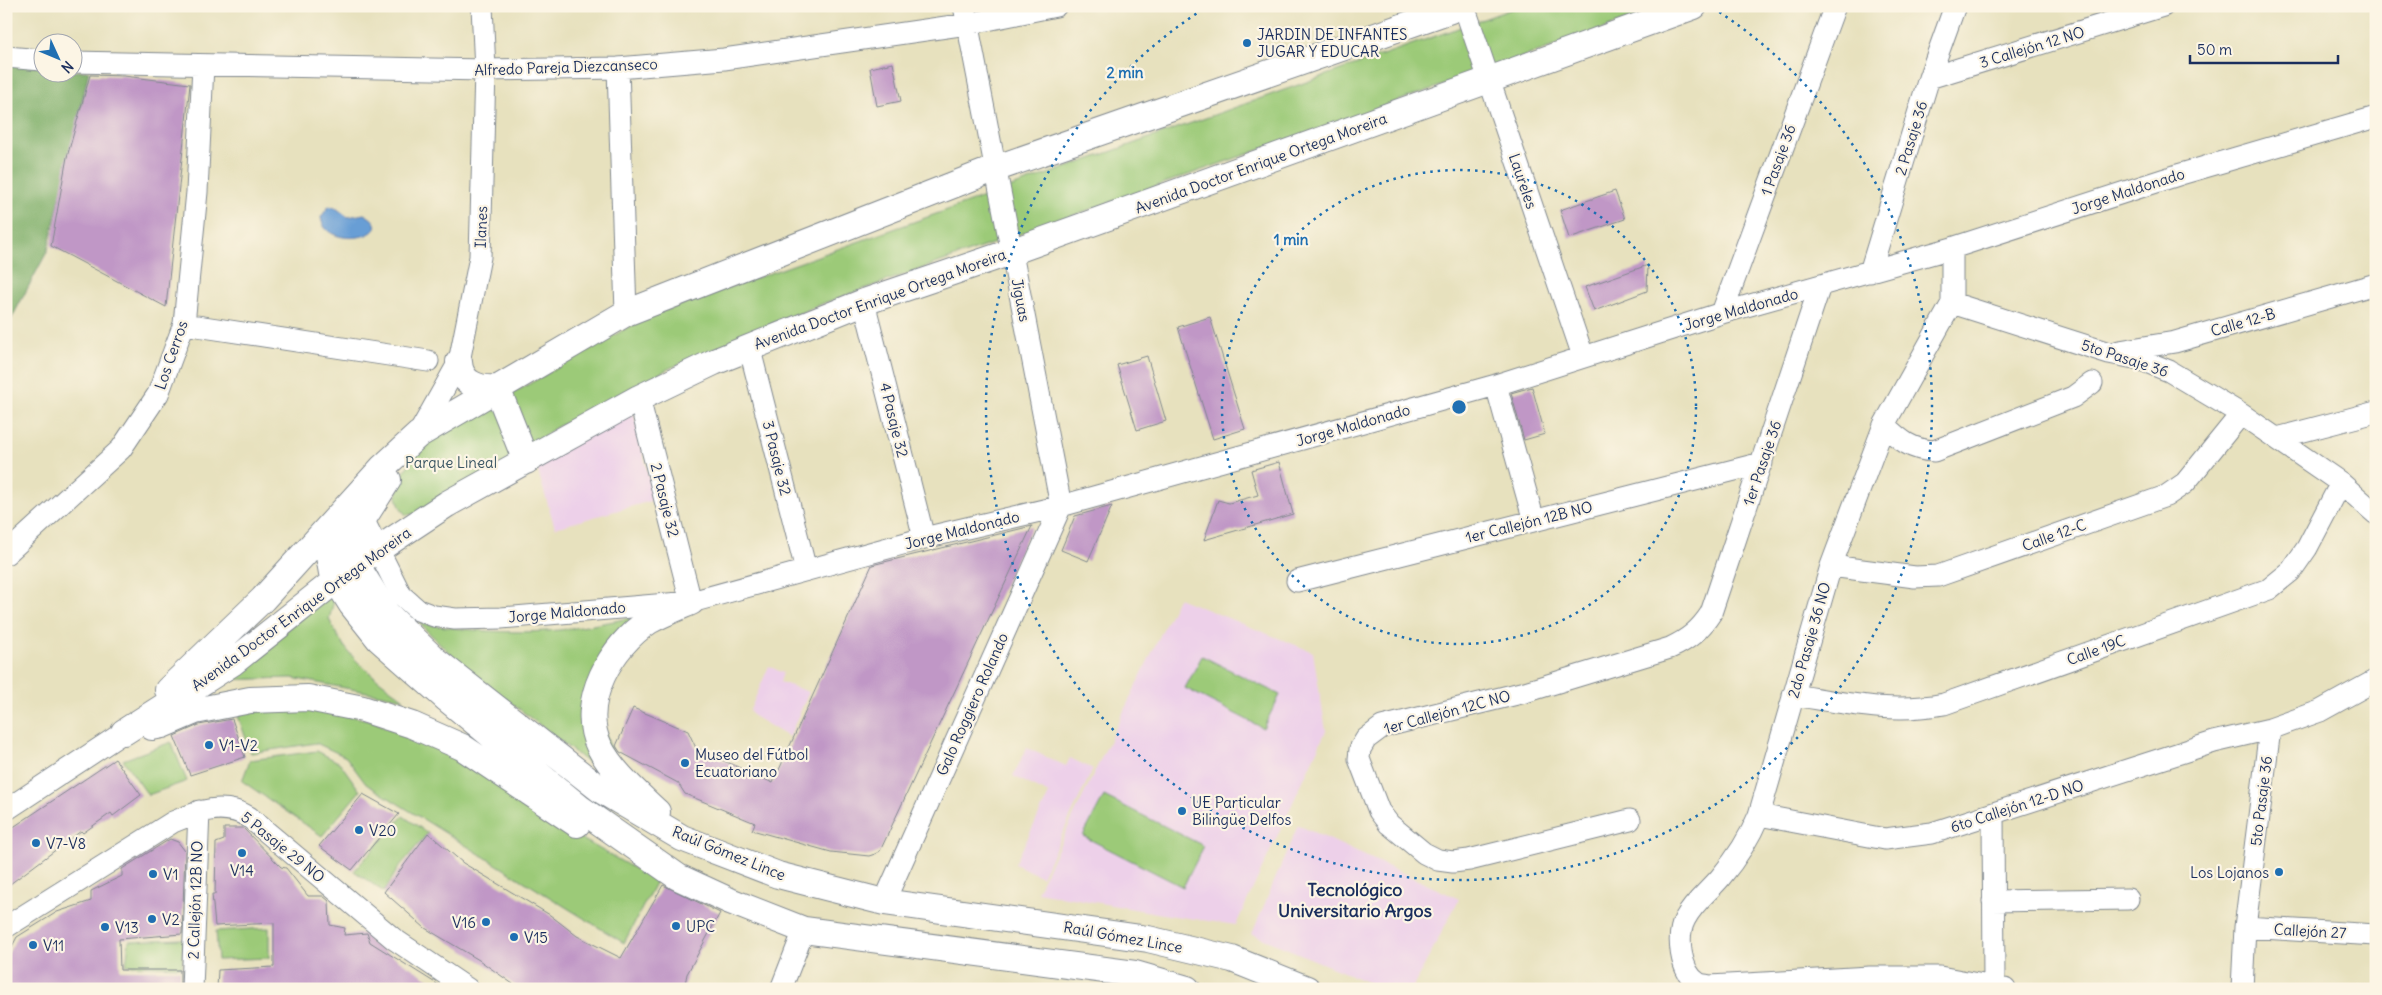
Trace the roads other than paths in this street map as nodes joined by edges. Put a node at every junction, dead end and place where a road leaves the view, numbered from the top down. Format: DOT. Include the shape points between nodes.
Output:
graph roads {
  1 [pos="482,6"];
  2 [pos="1056,6"];
  3 [pos="1463,6"];
  4 [pos="1694,6"];
  5 [pos="1835,6"];
  6 [pos="1955,6"];
  7 [pos="2163,6"];
  8 [pos="965,15"];
  9 [pos="2109,15"];
  10 [pos="6,57"];
  11 [pos="32,59"];
  12 [pos="82,62"];
  13 [pos="204,65"];
  14 [pos="618,68"];
  15 [pos="485,70"];
  16 [pos="1929,78"];
  17 [pos="1489,81"];
  18 [pos="2376,117"];
  19 [pos="994,169"];
  20 [pos="1952,248"];
  21 [pos="1011,252"];
  22 [pos="1870,272"];
  23 [pos="2376,284"];
  24 [pos="1820,286"];
  25 [pos="864,302"];
  26 [pos="1952,303"];
  27 [pos="626,312"];
  28 [pos="1722,313"];
  29 [pos="184,324"];
  30 [pos="749,346"];
  31 [pos="2109,353"];
  32 [pos="1583,356"];
  33 [pos="428,361"];
  34 [pos="459,362"];
  35 [pos="2092,383"];
  36 [pos="1496,385"];
  37 [pos="497,388"];
  38 [pos="640,398"];
  39 [pos="2376,412"];
  40 [pos="2241,414"];
  41 [pos="1884,426"];
  42 [pos="418,435"];
  43 [pos="2277,438"];
  44 [pos="526,461"];
  45 [pos="1762,464"];
  46 [pos="2341,483"];
  47 [pos="1060,506"];
  48 [pos="2376,514"];
  49 [pos="352,516"];
  50 [pos="1534,521"];
  51 [pos="924,538"];
  52 [pos="378,550"];
  53 [pos="317,553"];
  54 [pos="6,554"];
  55 [pos="356,564"];
  56 [pos="1831,566"];
  57 [pos="806,570"];
  58 [pos="336,580"];
  59 [pos="1297,581"];
  60 [pos="691,602"];
  61 [pos="1694,634"];
  62 [pos="2376,680"];
  63 [pos="1793,696"];
  64 [pos="2270,729"];
  65 [pos="124,732"];
  66 [pos="6,810"];
  67 [pos="199,811"];
  68 [pos="1993,814"];
  69 [pos="1759,815"];
  70 [pos="1630,820"];
  71 [pos="682,838"];
  72 [pos="678,877"];
  73 [pos="2128,900"];
  74 [pos="1993,901"];
  75 [pos="884,902"];
  76 [pos="6,927"];
  77 [pos="2245,928"];
  78 [pos="804,930"];
  79 [pos="2376,935"];
  80 [pos="1869,983"];
  81 [pos="1999,987"];
  82 [pos="192,989"];
  83 [pos="468,989"];
  84 [pos="780,989"];
  85 [pos="1187,989"];
  86 [pos="1307,989"];
  87 [pos="2242,989"];
  1 -- 15 [label="street, Ilanes"];
  2 -- 8 [label="street, Alfredo Pareja Diezcanseco"];
  3 -- 17 [label="street, Laureles"];
  3 -- 19 [label="main road"];
  4 -- 17 [label="main road, Avenida Doctor Enrique Ortega Moreira"];
  5 -- 28 [label="street, 1 Pasaje 36"];
  6 -- 16 [label="street, 2 Pasaje 36"];
  7 -- 9 [label="street, 3 Callejón 12 NO"];
  8 -- 14 [label="street, Alfredo Pareja Diezcanseco" via="724,59"];
  8 -- 19 [label="street, Jiguas"];
  9 -- 16 [label="street, 3 Callejón 12 NO"];
  10 -- 11 [label="street"];
  12 -- 13 [label="street, Alfredo Pareja Diezcanseco"];
  13 -- 15 [label="street, Alfredo Pareja Diezcanseco"];
  13 -- 29 [label="street, Los Cerros" via="197,192"];
  14 -- 15 [label="street, Alfredo Pareja Diezcanseco"];
  14 -- 27 [label="street"];
  15 -- 34 [label="street, Ilanes" via="480,257"];
  16 -- 22 [label="street, 2 Pasaje 36"];
  17 -- 21 [label="main road, Avenida Doctor Enrique Ortega Moreira"];
  17 -- 32 [label="street, Laureles"];
  18 -- 20 [label="street, Jorge Maldonado" via="2181,174"];
  19 -- 21 [label="street, Jiguas"];
  19 -- 27 [label="main road"];
  20 -- 22 [label="street, Jorge Maldonado"];
  20 -- 26 [label="street"];
  21 -- 25 [label="main road, Avenida Doctor Enrique Ortega Moreira"];
  21 -- 47 [label="street, Jiguas"];
  22 -- 24 [label="street, Jorge Maldonado"];
  23 -- 31 [label="street, Calle 12-B" via="2175,342"];
  24 -- 28 [label="street, Jorge Maldonado"];
  24 -- 45 [label="street, 1er Pasaje 36"];
  25 -- 30 [label="main road, Avenida Doctor Enrique Ortega Moreira"];
  25 -- 51 [label="street, 4 Pasaje 32"];
  26 -- 31 [label="street, 5to Pasaje 36"];
  26 -- 41 [label="street, 2do Pasaje 36 NO"];
  27 -- 37 [label="main road"];
  28 -- 32 [label="street, Jorge Maldonado"];
  29 -- 33 [label="street"];
  29 -- 54 [label="street, Los Cerros" via="158,394 121,449"];
  30 -- 38 [label="main road, Avenida Doctor Enrique Ortega Moreira"];
  30 -- 57 [label="street, 3 Pasaje 32"];
  31 -- 40 [label="street, 5to Pasaje 36" via="2139,359 2169,371"];
  32 -- 36 [label="street, Jorge Maldonado"];
  34 -- 37 [label="main road" via="462,374 471,383 483,388"];
  34 -- 42 [label="street, Ilanes"];
  35 -- 41 [label="street" via="2073,397 1934,451 1903,443"];
  36 -- 47 [label="street, Jorge Maldonado"];
  36 -- 50 [label="street"];
  37 -- 42 [label="main road"];
  37 -- 44 [label="main road"];
  38 -- 44 [label="main road, Avenida Doctor Enrique Ortega Moreira"];
  38 -- 60 [label="street, 2 Pasaje 32"];
  39 -- 43 [label="street"];
  40 -- 43 [label="street, 5to Pasaje 36"];
  40 -- 56 [label="street, Calle 12-C" via="2186,483 2166,496 1938,576 1915,577"];
  41 -- 56 [label="street, 2do Pasaje 36 NO"];
  42 -- 49 [label="main road, Raúl Gómez Lince"];
  43 -- 46 [label="street, 5to Pasaje 36"];
  44 -- 52 [label="main road, Avenida Doctor Enrique Ortega Moreira" via="447,504"];
  45 -- 50 [label="street, 1er Callejón 12B NO"];
  45 -- 61 [label="street, 1er Pasaje 36" via="1710,612"];
  46 -- 48 [label="street, 5to Pasaje 36"];
  46 -- 63 [label="street, Calle 19C" via="2308,548 2291,571 2269,588 1944,704 1916,709 1886,708"];
  47 -- 51 [label="street, Jorge Maldonado"];
  47 -- 75 [label="street, Galo Roggiero Rolando"];
  49 -- 52 [label="street, Jorge Maldonado"];
  49 -- 53 [label="main road, Avenida Doctor Enrique Ortega Moreira"];
  49 -- 55 [label="main road, Raúl Gómez Lince"];
  50 -- 59 [label="street, 1er Callejón 12B NO"];
  51 -- 57 [label="street, Jorge Maldonado"];
  52 -- 55 [label="main road, Avenida Doctor Enrique Ortega Moreira"];
  52 -- 60 [label="street, Jorge Maldonado" via="401,596 418,610 434,616 501,618"];
  53 -- 55 [label="main road" via="344,556"];
  53 -- 58 [label="main road"];
  53 -- 65 [label="main road, Avenida Doctor Enrique Ortega Moreira" via="263,599"];
  55 -- 58 [label="main road, Avenida Doctor Enrique Ortega Moreira"];
  55 -- 71 [label="main road, Raúl Gómez Lince" via="386,614 435,660 601,790"];
  56 -- 63 [label="street, 2do Pasaje 36 NO"];
  57 -- 60 [label="street, Jorge Maldonado"];
  58 -- 65 [label="main road, Avenida Doctor Enrique Ortega Moreira" via="232,663"];
  58 -- 72 [label="main road" via="370,628 398,657 581,809"];
  60 -- 71 [label="main road" via="649,622 624,643 605,669 593,708 599,746 612,767"];
  61 -- 70 [label="street, 1er Callejón 12C NO" via="1670,648 1524,692 1382,727 1360,749 1360,759 1379,811 1402,836 1438,860 1468,860"];
  62 -- 64 [label="street" via="2320,711"];
  63 -- 69 [label="street, 2do Pasaje 36 NO"];
  64 -- 68 [label="street, 6to Callejón 12-D NO" via="2214,742"];
  64 -- 77 [label="street, 5to Pasaje 36"];
  65 -- 66 [label="street"];
  65 -- 72 [label="main road" via="162,725 195,711 250,700 308,698 363,709 412,725 462,747 570,820"];
  67 -- 76 [label="street, 5 Pasaje 29 NO" via="173,822"];
  67 -- 82 [label="street, 2 Callejón 12B NO"];
  67 -- 83 [label="street, 5 Pasaje 29 NO" via="221,808 236,810 249,817 394,939"];
  68 -- 69 [label="street, 6to Callejón 12-D NO" via="1932,833 1884,839"];
  68 -- 74 [label="street"];
  69 -- 80 [label="street, 2do Pasaje 36 NO" via="1751,835 1684,921 1682,955 1690,973 1698,983 1710,986"];
  71 -- 75 [label="main road, Raúl Gómez Lince" via="778,875"];
  72 -- 78 [label="main road"];
  73 -- 74 [label="street"];
  74 -- 81 [label="street"];
  75 -- 86 [label="main road, Raúl Gómez Lince" via="1148,939 1232,959"];
  77 -- 79 [label="street, Callejón 27"];
  77 -- 87 [label="street, 5to Pasaje 36"];
  78 -- 84 [label="street"];
  78 -- 85 [label="main road" via="1135,974"];
  80 -- 81 [label="street" via="1940,977"];
}
